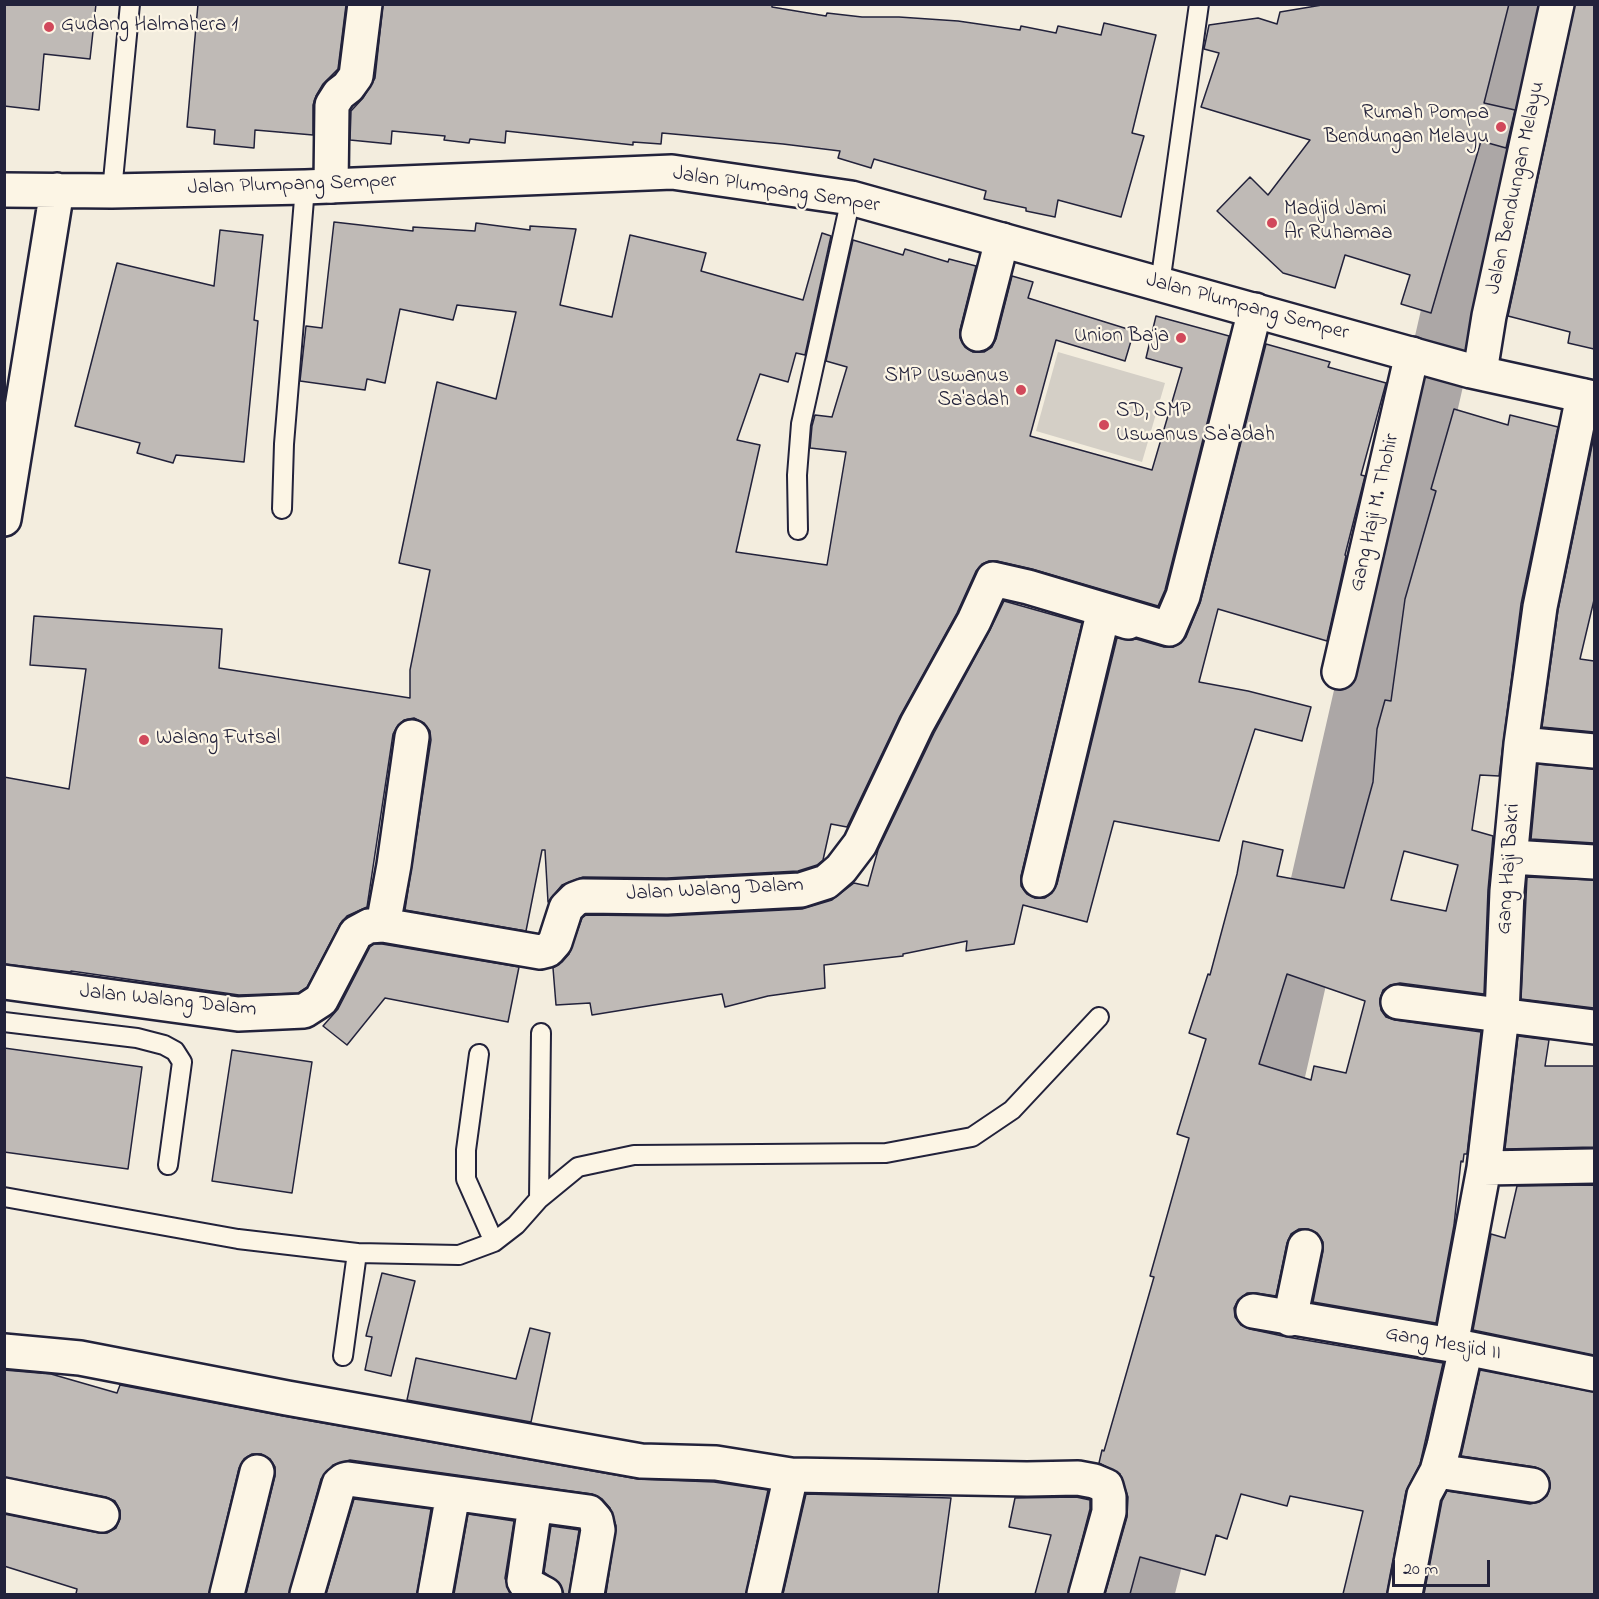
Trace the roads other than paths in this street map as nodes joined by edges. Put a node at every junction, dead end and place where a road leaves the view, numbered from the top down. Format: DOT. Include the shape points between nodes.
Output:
graph roads {
  1 [pos="130,4"];
  2 [pos="365,4"];
  3 [pos="1199,4"];
  4 [pos="1557,4"];
  5 [pos="318,187"];
  6 [pos="4,190"];
  7 [pos="57,190"];
  8 [pos="112,191"];
  9 [pos="851,198"];
  10 [pos="1002,240"];
  11 [pos="1160,285"];
  12 [pos="1255,310"];
  13 [pos="978,334"];
  14 [pos="1422,357"];
  15 [pos="1476,372"];
  16 [pos="1589,397"];
  17 [pos="282,509"];
  18 [pos="4,519"];
  19 [pos="798,530"];
  20 [pos="1169,629"];
  21 [pos="1339,672"];
  22 [pos="412,737"];
  23 [pos="1521,744"];
  24 [pos="1594,751"];
  25 [pos="1510,857"];
  26 [pos="1594,862"];
  27 [pos="1039,880"];
  28 [pos="382,925"];
  29 [pos="4,982"];
  30 [pos="1398,1002"];
  31 [pos="1502,1016"];
  32 [pos="1100,1017"];
  33 [pos="4,1022"];
  34 [pos="1594,1027"];
  35 [pos="541,1033"];
  36 [pos="479,1054"];
  37 [pos="168,1166"];
  38 [pos="1594,1166"];
  39 [pos="1484,1168"];
  40 [pos="4,1197"];
  41 [pos="538,1199"];
  42 [pos="494,1242"];
  43 [pos="1305,1247"];
  44 [pos="357,1253"];
  45 [pos="1253,1311"];
  46 [pos="1290,1319"];
  47 [pos="1459,1346"];
  48 [pos="4,1351"];
  49 [pos="343,1356"];
  50 [pos="1594,1374"];
  51 [pos="1437,1471"];
  52 [pos="257,1472"];
  53 [pos="791,1475"];
  54 [pos="1532,1485"];
  55 [pos="453,1494"];
  56 [pos="4,1495"];
  57 [pos="535,1505"];
  58 [pos="102,1515"];
  59 [pos="227,1594"];
  60 [pos="307,1594"];
  61 [pos="435,1594"];
  62 [pos="545,1594"];
  63 [pos="587,1594"];
  64 [pos="764,1594"];
  65 [pos="1086,1594"];
  66 [pos="1405,1594"];
  1 -- 8 [label="lane"];
  2 -- 5 [label="street" via="356,76 332,105"];
  3 -- 11 [label="lane"];
  4 -- 15 [label="street, Jalan Bendungan Melayu"];
  5 -- 8 [label="street, Jalan Plumpang Semper"];
  5 -- 9 [label="street, Jalan Plumpang Semper" via="672,172"];
  5 -- 17 [label="lane" via="284,444"];
  6 -- 7 [label="street, Jalan Plumpang Semper"];
  7 -- 8 [label="street, Jalan Plumpang Semper"];
  7 -- 18 [label="street"];
  9 -- 10 [label="street, Jalan Plumpang Semper"];
  9 -- 19 [label="lane" via="801,424 796,475"];
  10 -- 11 [label="street, Jalan Plumpang Semper"];
  10 -- 13 [label="street"];
  11 -- 12 [label="street, Jalan Plumpang Semper"];
  12 -- 14 [label="street, Jalan Plumpang Semper"];
  12 -- 20 [label="street" via="1183,596"];
  14 -- 15 [label="street, Jalan Plumpang Semper"];
  14 -- 21 [label="street, Gang Haji M. Thohir"];
  15 -- 16 [label="street, Jalan Plumpang Semper"];
  16 -- 23 [label="street, Gang Haji Bakri" via="1540,607"];
  20 -- 27 [label="street" via="1162,633 1103,614"];
  20 -- 28 [label="street, Jalan Walang Dalam" via="993,579 860,844 826,882 801,890 667,897 584,896 566,908 555,942 540,952"];
  22 -- 28 [label="street"];
  23 -- 24 [label="street"];
  23 -- 25 [label="street, Gang Haji Bakri"];
  25 -- 26 [label="street"];
  25 -- 31 [label="street, Gang Haji Bakri"];
  28 -- 29 [label="street, Jalan Walang Dalam" via="356,933 321,1000 304,1011 238,1014"];
  30 -- 31 [label="street"];
  31 -- 34 [label="street"];
  31 -- 39 [label="street, Gang Haji Bakri"];
  32 -- 41 [label="lane" via="1012,1110 972,1137 886,1153 634,1155 578,1167"];
  33 -- 37 [label="lane" via="137,1038 175,1052 182,1062"];
  35 -- 41 [label="lane"];
  36 -- 42 [label="lane" via="466,1179"];
  38 -- 39 [label="street"];
  39 -- 47 [label="street, Gang Haji Bakri"];
  40 -- 44 [label="lane" via="238,1239"];
  41 -- 42 [label="lane" via="516,1225"];
  42 -- 44 [label="lane" via="459,1255"];
  43 -- 46 [label="street"];
  44 -- 49 [label="lane"];
  45 -- 46 [label="street, Gang Mesjid II"];
  46 -- 47 [label="street, Gang Mesjid II"];
  47 -- 50 [label="street, Gang Mesjid II"];
  47 -- 51 [label="street, Gang Haji Bakri"];
  48 -- 53 [label="street" via="92,1360 640,1461 716,1463"];
  51 -- 54 [label="street"];
  51 -- 66 [label="street, Gang Haji Bakri" via="1424,1495"];
  52 -- 59 [label="street"];
  53 -- 64 [label="street"];
  53 -- 65 [label="street" via="1094,1481 1106,1486 1109,1512"];
  55 -- 57 [label="street"];
  55 -- 60 [label="street" via="341,1481"];
  55 -- 61 [label="street"];
  56 -- 58 [label="street"];
  57 -- 62 [label="street" via="524,1581"];
  57 -- 63 [label="street" via="589,1512 596,1520 598,1530"];
}
